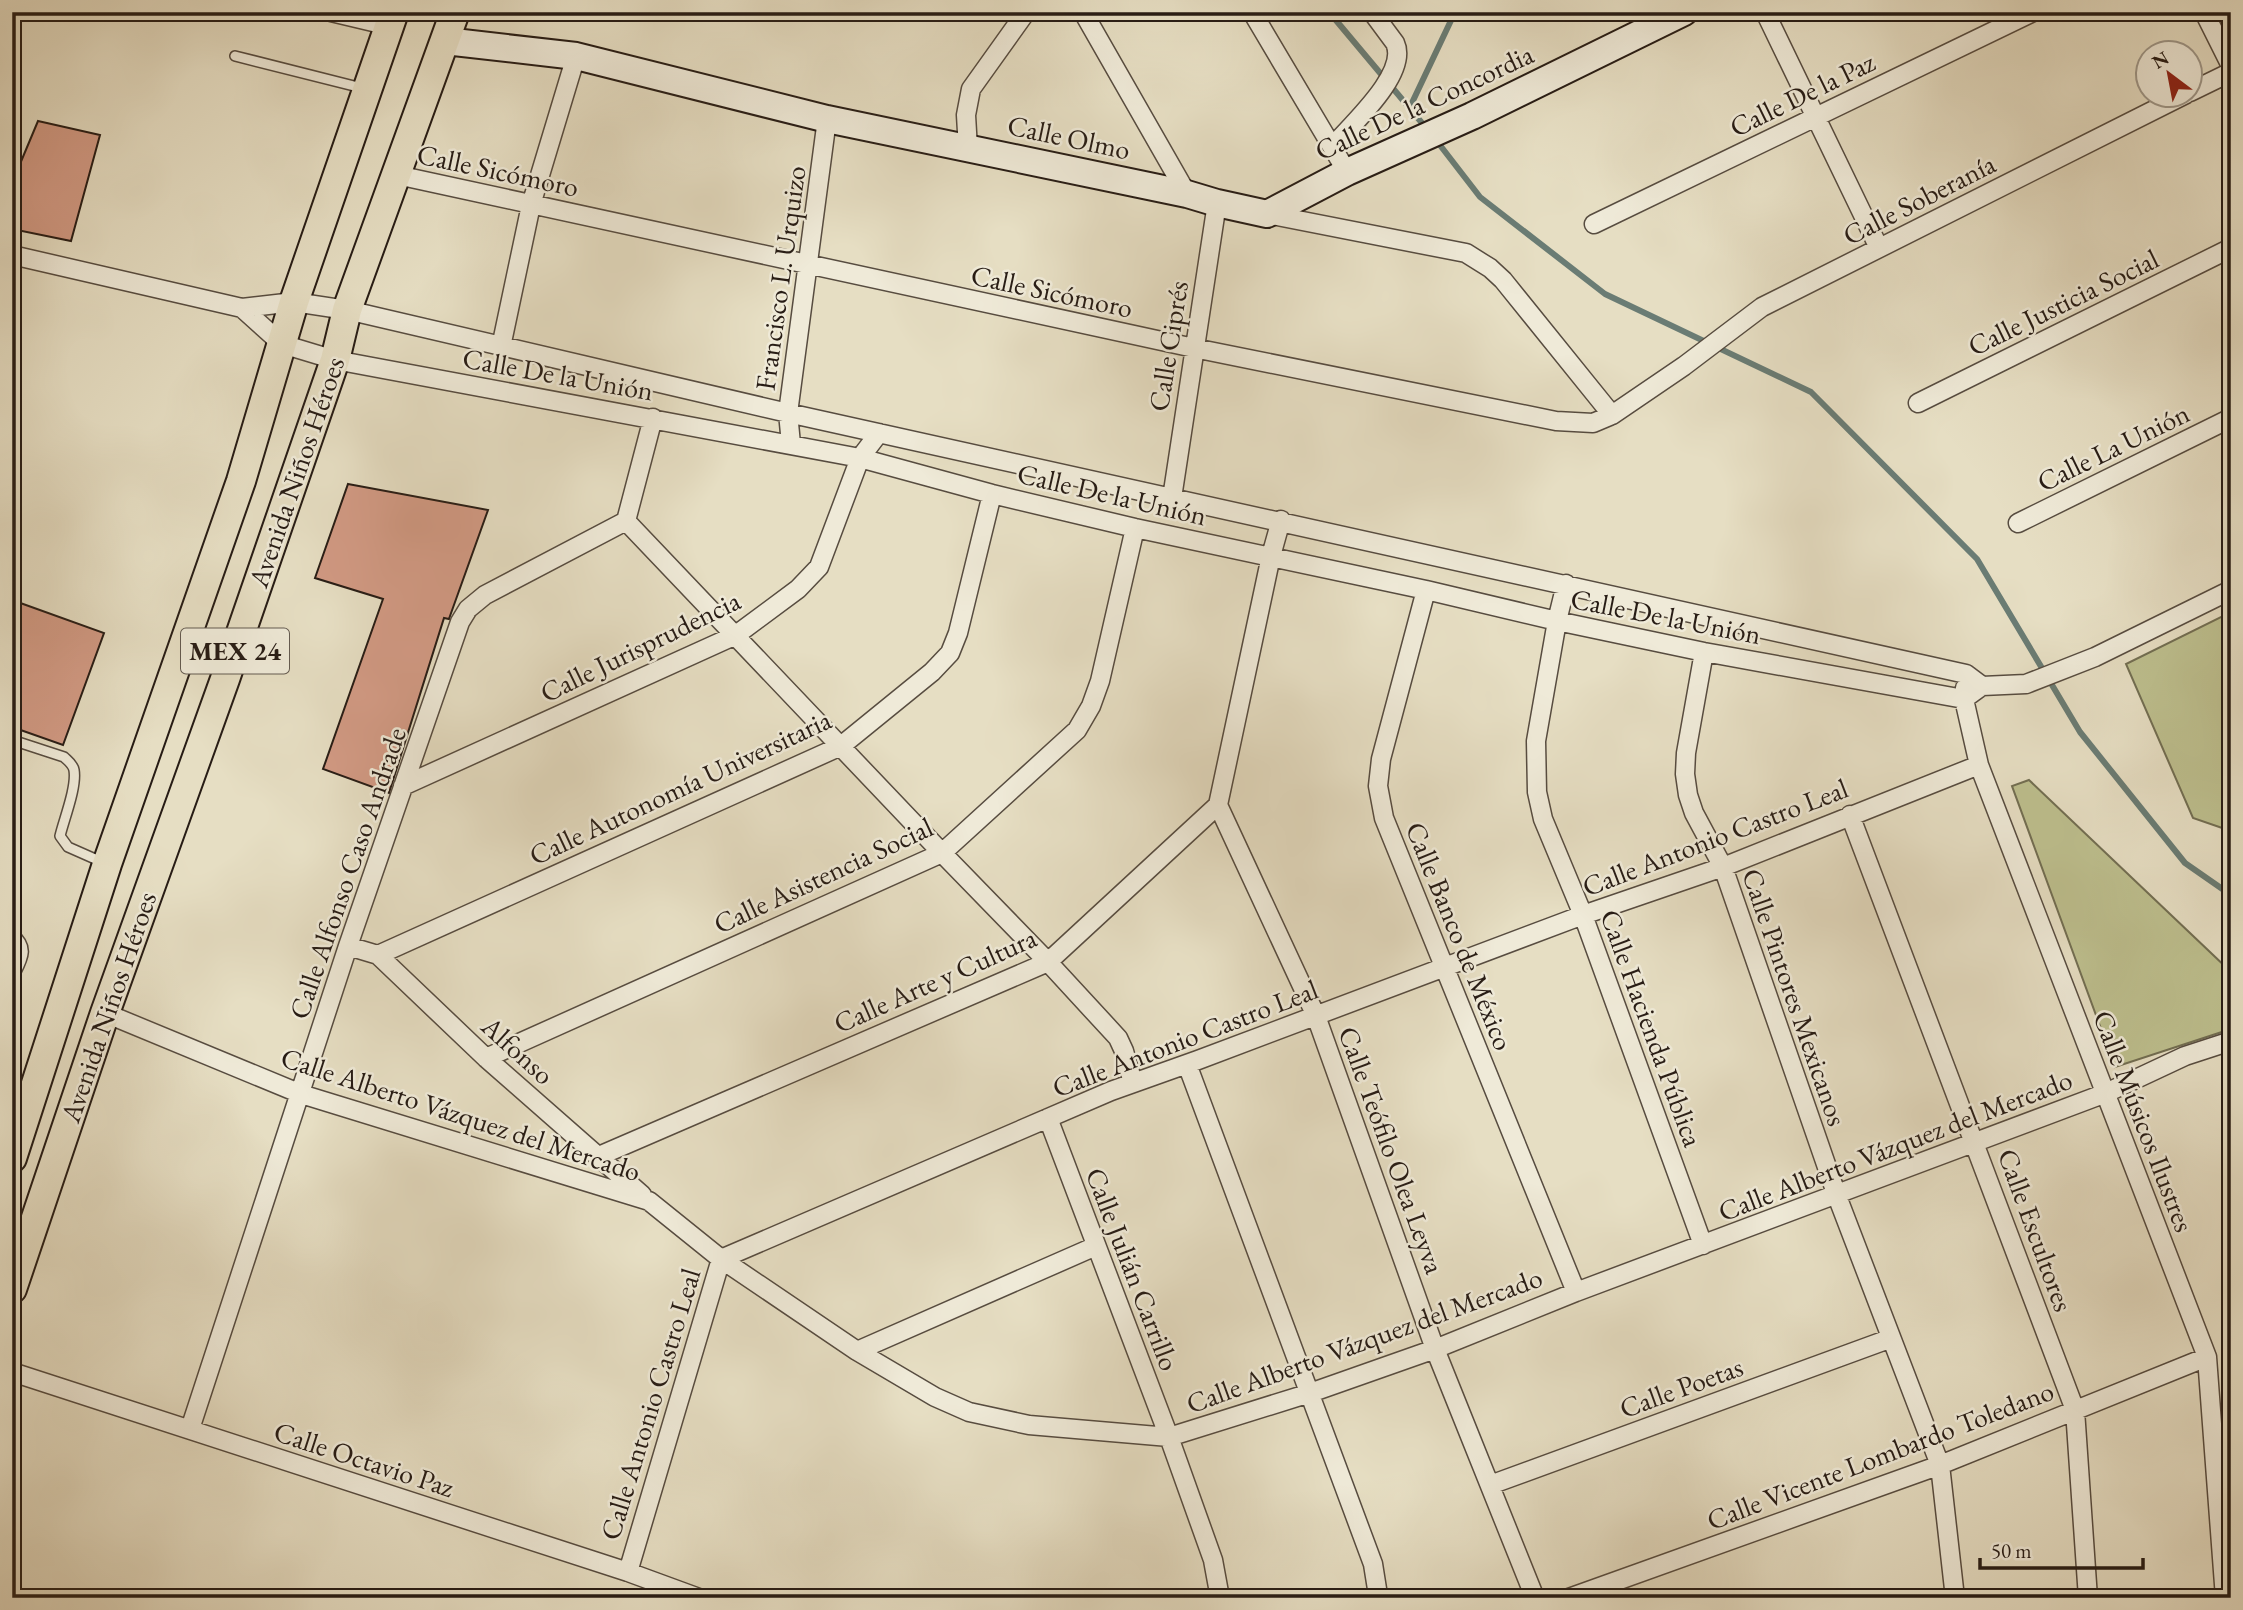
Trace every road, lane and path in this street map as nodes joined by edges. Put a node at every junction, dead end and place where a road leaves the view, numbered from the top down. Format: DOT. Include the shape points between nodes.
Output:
graph roads {
  1 [pos="331,12"];
  2 [pos="455,12"];
  3 [pos="1026,12"];
  4 [pos="1083,12"];
  5 [pos="1252,12"];
  6 [pos="1372,12"];
  7 [pos="1684,12"];
  8 [pos="1765,12"];
  9 [pos="2033,12"];
  10 [pos="2204,12"];
  11 [pos="392,19"];
  12 [pos="445,41"];
  13 [pos="235,56"];
  14 [pos="576,56"];
  15 [pos="2231,66"];
  16 [pos="2231,72"];
  17 [pos="2204,85"];
  18 [pos="367,89"];
  19 [pos="2158,108"];
  20 [pos="1816,117"];
  21 [pos="827,119"];
  22 [pos="1333,146"];
  23 [pos="968,149"];
  24 [pos="1347,172"];
  25 [pos="397,175"];
  26 [pos="1187,194"];
  27 [pos="1217,203"];
  28 [pos="531,205"];
  29 [pos="1266,214"];
  30 [pos="1594,224"];
  31 [pos="1879,248"];
  32 [pos="2231,248"];
  33 [pos="12,255"];
  34 [pos="808,265"];
  35 [pos="294,302"];
  36 [pos="242,308"];
  37 [pos="347,310"];
  38 [pos="282,344"];
  39 [pos="501,347"];
  40 [pos="1194,348"];
  41 [pos="335,359"];
  42 [pos="1684,366"];
  43 [pos="1918,403"];
  44 [pos="788,412"];
  45 [pos="1612,415"];
  46 [pos="653,418"];
  47 [pos="2231,418"];
  48 [pos="879,433"];
  49 [pos="791,444"];
  50 [pos="860,458"];
  51 [pos="992,494"];
  52 [pos="1172,498"];
  53 [pos="1281,520"];
  54 [pos="626,521"];
  55 [pos="2018,523"];
  56 [pos="1135,528"];
  57 [pos="1271,556"];
  58 [pos="1566,584"];
  59 [pos="1426,590"];
  60 [pos="2231,590"];
  61 [pos="1558,621"];
  62 [pos="736,635"];
  63 [pos="1704,652"];
  64 [pos="1966,674"];
  65 [pos="1982,686"];
  66 [pos="1964,699"];
  67 [pos="12,740"];
  68 [pos="841,746"];
  69 [pos="1979,765"];
  70 [pos="403,786"];
  71 [pos="1218,805"];
  72 [pos="1850,815"];
  73 [pos="942,853"];
  74 [pos="107,864"];
  75 [pos="1723,867"];
  76 [pos="1583,915"];
  77 [pos="12,933"];
  78 [pos="348,946"];
  79 [pos="378,955"];
  80 [pos="1048,962"];
  81 [pos="1445,966"];
  82 [pos="12,980"];
  83 [pos="104,1013"];
  84 [pos="1316,1016"];
  85 [pos="2231,1041"];
  86 [pos="485,1058"];
  87 [pos="1187,1064"];
  88 [pos="1133,1083"];
  89 [pos="2106,1093"];
  90 [pos="300,1094"];
  91 [pos="1048,1118"];
  92 [pos="1976,1143"];
  93 [pos="598,1156"];
  94 [pos="12,1158"];
  95 [pos="12,1164"];
  96 [pos="50,1177"];
  97 [pos="1837,1196"];
  98 [pos="649,1201"];
  99 [pos="1703,1245"];
  100 [pos="1096,1247"];
  101 [pos="721,1259"];
  102 [pos="12,1289"];
  103 [pos="1576,1292"];
  104 [pos="1889,1339"];
  105 [pos="1436,1349"];
  106 [pos="857,1351"];
  107 [pos="2207,1357"];
  108 [pos="12,1372"];
  109 [pos="1310,1392"];
  110 [pos="2075,1410"];
  111 [pos="190,1429"];
  112 [pos="1169,1437"];
  113 [pos="1940,1465"];
  114 [pos="1490,1485"];
  115 [pos="628,1572"];
  116 [pos="699,1598"];
  117 [pos="1220,1598"];
  118 [pos="1376,1598"];
  119 [pos="1535,1598"];
  120 [pos="1569,1598"];
  121 [pos="1955,1598"];
  122 [pos="2088,1598"];
  123 [pos="2225,1598"];
  1 -- 11 [label="street"];
  2 -- 12 [label="main road, Avenida Niños Héroes / MEX 24"];
  3 -- 23 [label="street" via="971,89 966,115"];
  4 -- 26 [label="street"];
  5 -- 22 [label="street"];
  6 -- 22 [label="street" via="1398,48 1398,62 1388,82"];
  7 -- 24 [label="street, Calle De la Concordia"];
  8 -- 20 [label="street"];
  9 -- 20 [label="street, Calle De la Paz"];
  10 -- 15 [label="street"];
  11 -- 18 [label="main road, Avenida Niños Héroes / MEX 24"];
  12 -- 14 [label="street, Calle Olmo"];
  12 -- 25 [label="main road, Avenida Niños Héroes / MEX 24"];
  13 -- 18 [label="lane"];
  14 -- 21 [label="street, Calle Olmo"];
  14 -- 28 [label="street"];
  16 -- 17 [label="street, Calle Soberanía"];
  18 -- 35 [label="main road, Avenida Niños Héroes / MEX 24"];
  19 -- 31 [label="street, Calle Soberanía"];
  20 -- 30 [label="street, Calle De la Paz"];
  20 -- 31 [label="street"];
  21 -- 23 [label="street, Calle Olmo"];
  21 -- 34 [label="street, Francisco L. Urquizo"];
  22 -- 24 [label="street"];
  23 -- 26 [label="street, Calle Olmo"];
  24 -- 29 [label="street, Calle De la Concordia"];
  25 -- 28 [label="street, Calle Sicómoro"];
  25 -- 37 [label="main road, Avenida Niños Héroes / MEX 24"];
  26 -- 27 [label="street, Calle Olmo"];
  27 -- 29 [label="street, Calle Olmo"];
  27 -- 40 [label="street, Calle Ciprés"];
  28 -- 34 [label="street, Calle Sicómoro"];
  28 -- 39 [label="street"];
  29 -- 45 [label="street, Calle Olmo" via="1466,253 1481,261 1503,280"];
  31 -- 42 [label="street, Calle Soberanía" via="1762,307"];
  32 -- 43 [label="street, Calle Justicia Social"];
  33 -- 36 [label="street, Calle De la Unión"];
  34 -- 40 [label="street, Calle Sicómoro"];
  34 -- 44 [label="street, Francisco L. Urquizo"];
  35 -- 36 [label="street, Calle De la Unión"];
  35 -- 37 [label="street, Calle De la Unión"];
  35 -- 38 [label="main road, Avenida Niños Héroes / MEX 24"];
  36 -- 38 [label="street, Calle De la Unión"];
  37 -- 39 [label="street, Calle De la Unión"];
  37 -- 41 [label="main road, Avenida Niños Héroes / MEX 24"];
  38 -- 41 [label="street, Calle De la Unión"];
  38 -- 74 [label="main road, Avenida Niños Héroes / MEX 24" via="241,481"];
  39 -- 44 [label="street, Calle De la Unión"];
  40 -- 45 [label="street, Calle Sicómoro" via="1556,421 1593,423"];
  40 -- 52 [label="street, Calle Ciprés"];
  41 -- 46 [label="street, Calle De la Unión"];
  41 -- 83 [label="main road, Avenida Niños Héroes / MEX 24"];
  42 -- 45 [label="street, Calle Sicómoro"];
  44 -- 48 [label="street, Calle De la Unión"];
  44 -- 49 [label="street, Francisco L. Urquizo"];
  46 -- 49 [label="street, Calle De la Unión"];
  46 -- 54 [label="street"];
  47 -- 55 [label="street, Calle La Unión"];
  48 -- 50 [label="street, Calle Jurisprudencia"];
  48 -- 52 [label="street, Calle De la Unión"];
  49 -- 50 [label="street, Calle De la Unión"];
  50 -- 51 [label="street, Calle De la Unión"];
  50 -- 62 [label="street, Calle Jurisprudencia" via="819,568"];
  51 -- 56 [label="street, Calle De la Unión"];
  51 -- 68 [label="street, Calle Autonomía Universitaria" via="950,653"];
  52 -- 53 [label="street, Calle De la Unión"];
  53 -- 57 [label="street"];
  53 -- 58 [label="street, Calle De la Unión"];
  54 -- 62 [label="street"];
  54 -- 70 [label="street, Calle Alfonso Caso Andrade" via="485,595 468,609"];
  56 -- 57 [label="street, Calle De la Unión"];
  56 -- 73 [label="street, Calle Asistencia Social" via="1100,681 1077,730"];
  57 -- 59 [label="street, Calle De la Unión"];
  57 -- 71 [label="street"];
  58 -- 61 [label="street, Calle Hacienda Pública"];
  58 -- 64 [label="street, Calle De la Unión"];
  59 -- 61 [label="street, Calle De la Unión"];
  59 -- 81 [label="street, Calle Banco de México" via="1381,759 1378,786 1384,818"];
  60 -- 65 [label="street" via="2095,657 2026,684"];
  61 -- 63 [label="street, Calle De la Unión"];
  61 -- 76 [label="street, Calle Hacienda Pública" via="1536,741 1537,792 1543,819"];
  62 -- 68 [label="street"];
  62 -- 70 [label="street, Calle Jurisprudencia"];
  63 -- 66 [label="street, Calle De la Unión"];
  63 -- 75 [label="street, Calle Pintores Mexicanos" via="1685,774 1694,813"];
  64 -- 65 [label="street, Calle De la Unión"];
  64 -- 66 [label="street, Calle Músicos Ilustres"];
  65 -- 66 [label="street"];
  66 -- 69 [label="street, Calle Músicos Ilustres"];
  67 -- 74 [label="lane" via="71,763 74,783 60,836 68,847"];
  68 -- 73 [label="street"];
  68 -- 79 [label="street, Calle Autonomía Universitaria"];
  69 -- 72 [label="street, Calle Antonio Castro Leal"];
  69 -- 89 [label="street, Calle Músicos Ilustres"];
  70 -- 78 [label="street, Calle Alfonso Caso Andrade"];
  71 -- 80 [label="street, Calle Arte y Cultura"];
  71 -- 84 [label="street, Calle Teófilo Olea Leyva"];
  72 -- 75 [label="street, Calle Antonio Castro Leal"];
  72 -- 92 [label="street, Calle Escultores"];
  73 -- 80 [label="street"];
  73 -- 86 [label="street, Calle Asistencia Social"];
  74 -- 94 [label="main road, Avenida Niños Héroes / MEX 24"];
  75 -- 76 [label="street, Calle Antonio Castro Leal"];
  75 -- 97 [label="street, Calle Pintores Mexicanos"];
  76 -- 81 [label="street, Calle Antonio Castro Leal"];
  76 -- 99 [label="street, Calle Hacienda Pública"];
  77 -- 82 [label="lane" via="24,946"];
  78 -- 79 [label="street, Alfonso"];
  78 -- 90 [label="street, Calle Alfonso Caso Andrade"];
  79 -- 86 [label="street, Alfonso"];
  80 -- 88 [label="street" via="1118,1038"];
  80 -- 93 [label="street, Calle Arte y Cultura"];
  81 -- 84 [label="street, Calle Antonio Castro Leal"];
  81 -- 103 [label="street, Calle Banco de México"];
  83 -- 90 [label="street, Calle Alberto Vázquez del Mercado"];
  83 -- 96 [label="main road, Avenida Niños Héroes / MEX 24"];
  84 -- 87 [label="street, Calle Antonio Castro Leal"];
  84 -- 105 [label="street, Calle Teófilo Olea Leyva"];
  85 -- 89 [label="street, Calle Alberto Vázquez del Mercado" via="2185,1056"];
  86 -- 93 [label="street, Alfonso"];
  87 -- 88 [label="street, Calle Antonio Castro Leal"];
  87 -- 109 [label="street"];
  88 -- 91 [label="street, Calle Antonio Castro Leal"];
  89 -- 92 [label="street, Calle Alberto Vázquez del Mercado"];
  89 -- 107 [label="street, Calle Músicos Ilustres"];
  90 -- 98 [label="street, Calle Alberto Vázquez del Mercado"];
  90 -- 111 [label="street, Calle Alfonso Caso Andrade"];
  91 -- 100 [label="street, Calle Julián Carrillo"];
  91 -- 101 [label="street, Calle Antonio Castro Leal"];
  92 -- 97 [label="street, Calle Alberto Vázquez del Mercado"];
  92 -- 110 [label="street, Calle Escultores"];
  93 -- 98 [label="street, Alfonso"];
  95 -- 96 [label="main road"];
  96 -- 102 [label="main road, Avenida Niños Héroes / MEX 24"];
  97 -- 99 [label="street, Calle Alberto Vázquez del Mercado"];
  97 -- 104 [label="street, Calle Pintores Mexicanos"];
  98 -- 101 [label="street, Calle Alberto Vázquez del Mercado"];
  99 -- 103 [label="street, Calle Alberto Vázquez del Mercado"];
  100 -- 106 [label="street"];
  100 -- 112 [label="street, Calle Julián Carrillo"];
  101 -- 106 [label="street, Calle Alberto Vázquez del Mercado"];
  101 -- 115 [label="street, Calle Antonio Castro Leal"];
  103 -- 105 [label="street, Calle Alberto Vázquez del Mercado"];
  104 -- 113 [label="street, Calle Pintores Mexicanos"];
  104 -- 114 [label="street, Calle Poetas"];
  105 -- 109 [label="street, Calle Alberto Vázquez del Mercado"];
  105 -- 114 [label="street, Calle Teófilo Olea Leyva"];
  106 -- 112 [label="street, Calle Alberto Vázquez del Mercado" via="969,1412 1028,1425"];
  107 -- 110 [label="street, Calle Vicente Lombardo Toledano"];
  107 -- 123 [label="street, Calle Músicos Ilustres"];
  108 -- 111 [label="street, Calle Octavio Paz"];
  109 -- 112 [label="street, Calle Alberto Vázquez del Mercado"];
  109 -- 118 [label="street" via="1373,1564"];
  110 -- 113 [label="street, Calle Vicente Lombardo Toledano"];
  110 -- 122 [label="street, Calle Escultores"];
  111 -- 115 [label="street, Calle Octavio Paz"];
  112 -- 117 [label="street, Calle Julián Carrillo" via="1213,1560"];
  113 -- 120 [label="street, Calle Vicente Lombardo Toledano"];
  113 -- 121 [label="street, Calle Pintores Mexicanos"];
  114 -- 119 [label="street, Calle Teófilo Olea Leyva"];
  115 -- 116 [label="street, Calle Octavio Paz"];
}
